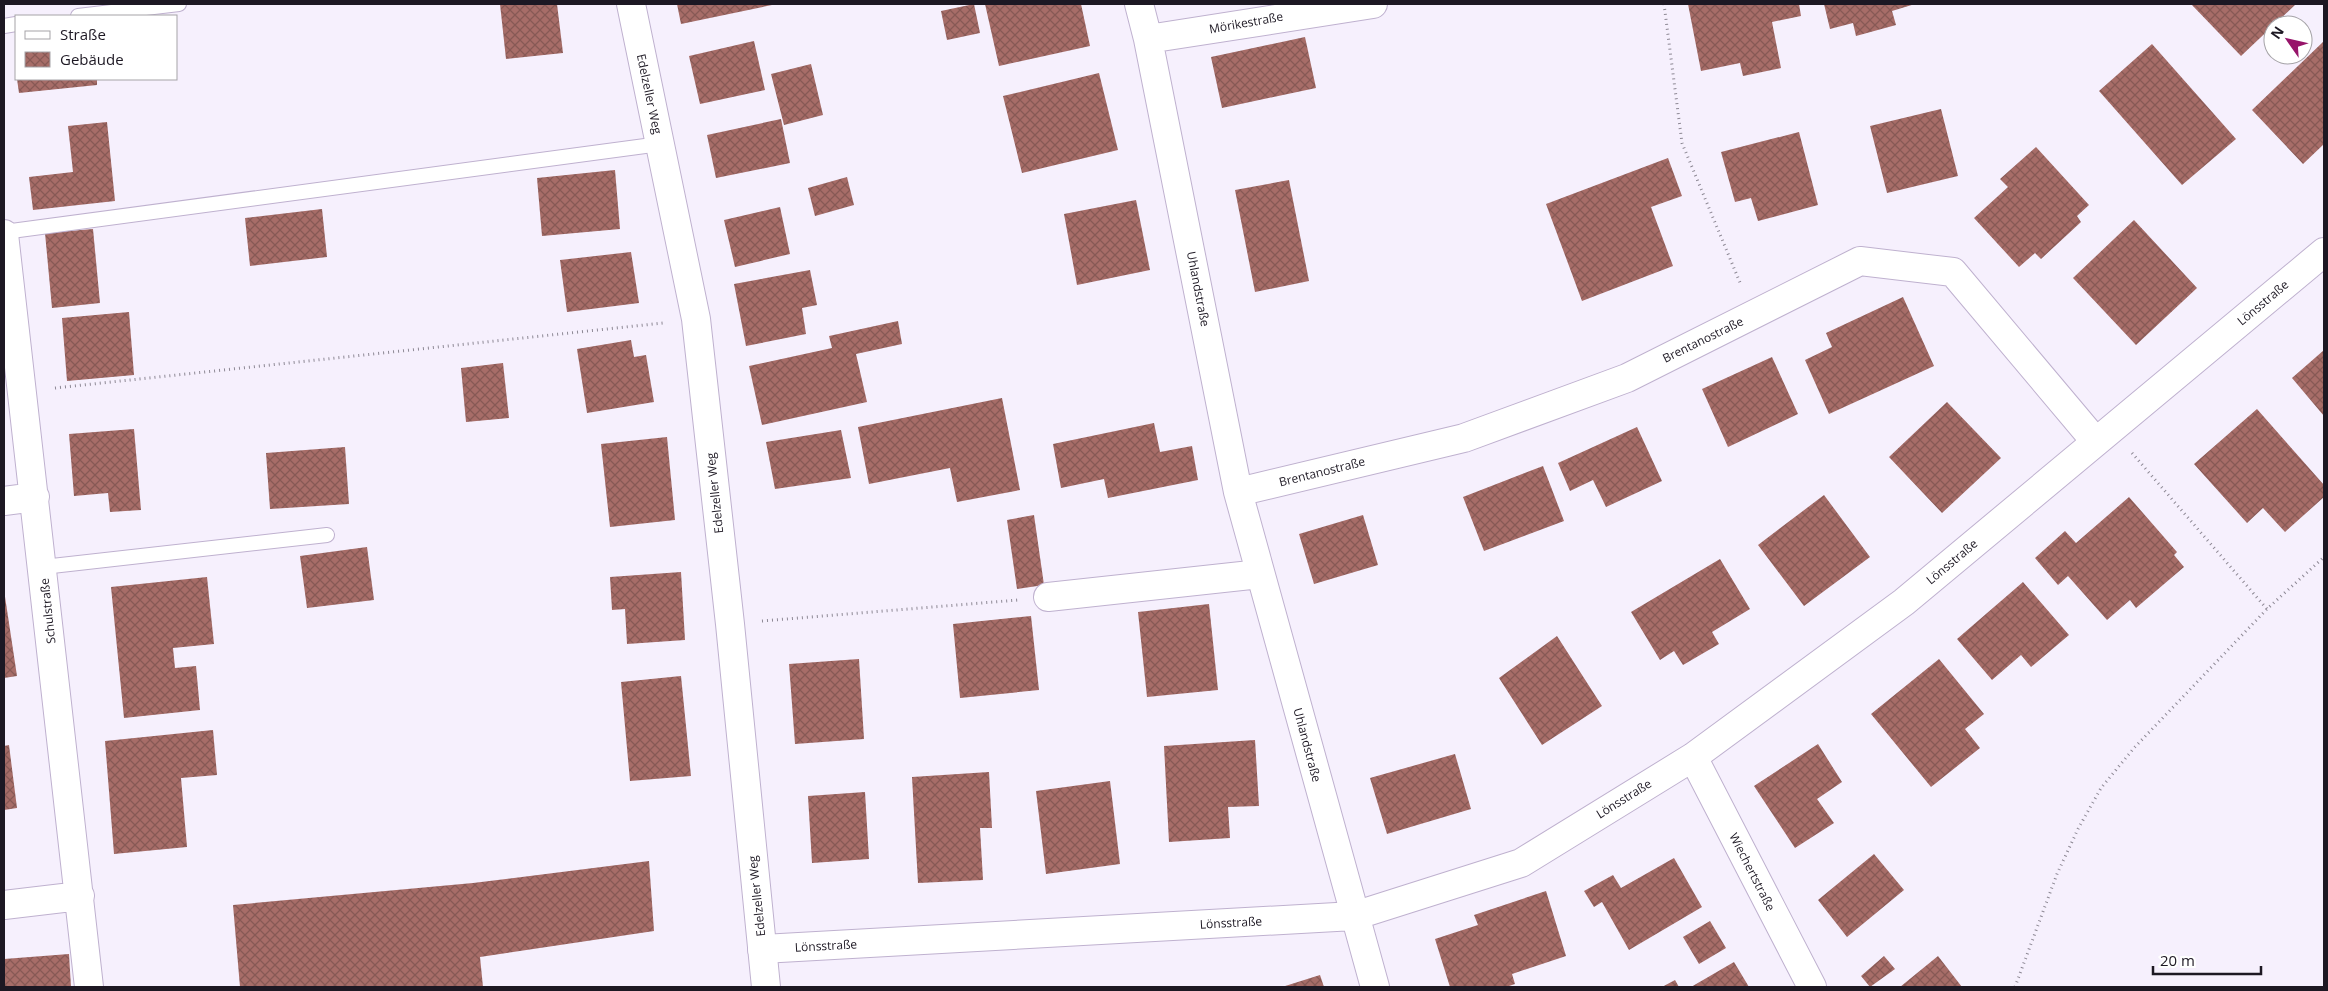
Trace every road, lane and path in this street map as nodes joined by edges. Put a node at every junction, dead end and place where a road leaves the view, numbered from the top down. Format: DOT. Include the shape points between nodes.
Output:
graph roads {
  1 [pos="179,4"];
  2 [pos="631,4"];
  3 [pos="1140,4"];
  4 [pos="1373,4"];
  5 [pos="1664,4"];
  6 [pos="86,15"];
  7 [pos="1148,39"];
  8 [pos="660,144"];
  9 [pos="4,233"];
  10 [pos="2324,252"];
  11 [pos="1753,316"];
  12 [pos="696,319"];
  13 [pos="22,392"];
  14 [pos="2104,436"];
  15 [pos="1238,492"];
  16 [pos="35,496"];
  17 [pos="4,500"];
  18 [pos="327,535"];
  19 [pos="2324,557"];
  20 [pos="43,567"];
  21 [pos="1260,574"];
  22 [pos="1048,597"];
  23 [pos="2267,609"];
  24 [pos="730,624"];
  25 [pos="1693,757"];
  26 [pos="80,896"];
  27 [pos="4,905"];
  28 [pos="1354,916"];
  29 [pos="762,950"];
  30 [pos="89,987"];
  31 [pos="766,987"];
  32 [pos="1374,987"];
  33 [pos="1812,987"];
  34 [pos="2015,987"];
  1 -- 6 [label="lane"];
  2 -- 8 [label="street, Edelzeller Weg"];
  3 -- 7 [label="street, Uhlandstraße"];
  4 -- 7 [label="street, Mörikestraße"];
  5 -- 11 [label="path" via="1682,143"];
  7 -- 15 [label="street, Uhlandstraße"];
  8 -- 9 [label="lane"];
  8 -- 12 [label="street, Edelzeller Weg"];
  9 -- 13 [label="street, Schulstraße"];
  10 -- 14 [label="street, Lönsstraße"];
  11 -- 14 [label="street, Brentanostraße" via="1860,261 1953,272"];
  11 -- 15 [label="street, Brentanostraße" via="1627,378 1464,438"];
  12 -- 13 [label="path"];
  12 -- 24 [label="street, Edelzeller Weg"];
  13 -- 16 [label="street, Schulstraße"];
  14 -- 23 [label="path"];
  14 -- 25 [label="street, Lönsstraße" via="1904,602"];
  15 -- 21 [label="street, Uhlandstraße"];
  16 -- 17 [label="street"];
  16 -- 20 [label="street, Schulstraße"];
  18 -- 20 [label="lane"];
  19 -- 23 [label="path"];
  20 -- 26 [label="street, Schulstraße"];
  21 -- 22 [label="street"];
  21 -- 28 [label="street, Uhlandstraße"];
  22 -- 24 [label="path"];
  23 -- 34 [label="path" via="2134,748 2101,788 2058,874"];
  24 -- 29 [label="street, Edelzeller Weg"];
  25 -- 28 [label="street, Lönsstraße" via="1521,863"];
  25 -- 33 [label="street, Wiechertstraße"];
  26 -- 27 [label="street"];
  26 -- 30 [label="street, Schulstraße"];
  28 -- 29 [label="street, Lönsstraße"];
  28 -- 32 [label="street, Uhlandstraße"];
  29 -- 31 [label="street, Edelzeller Weg"];
}
